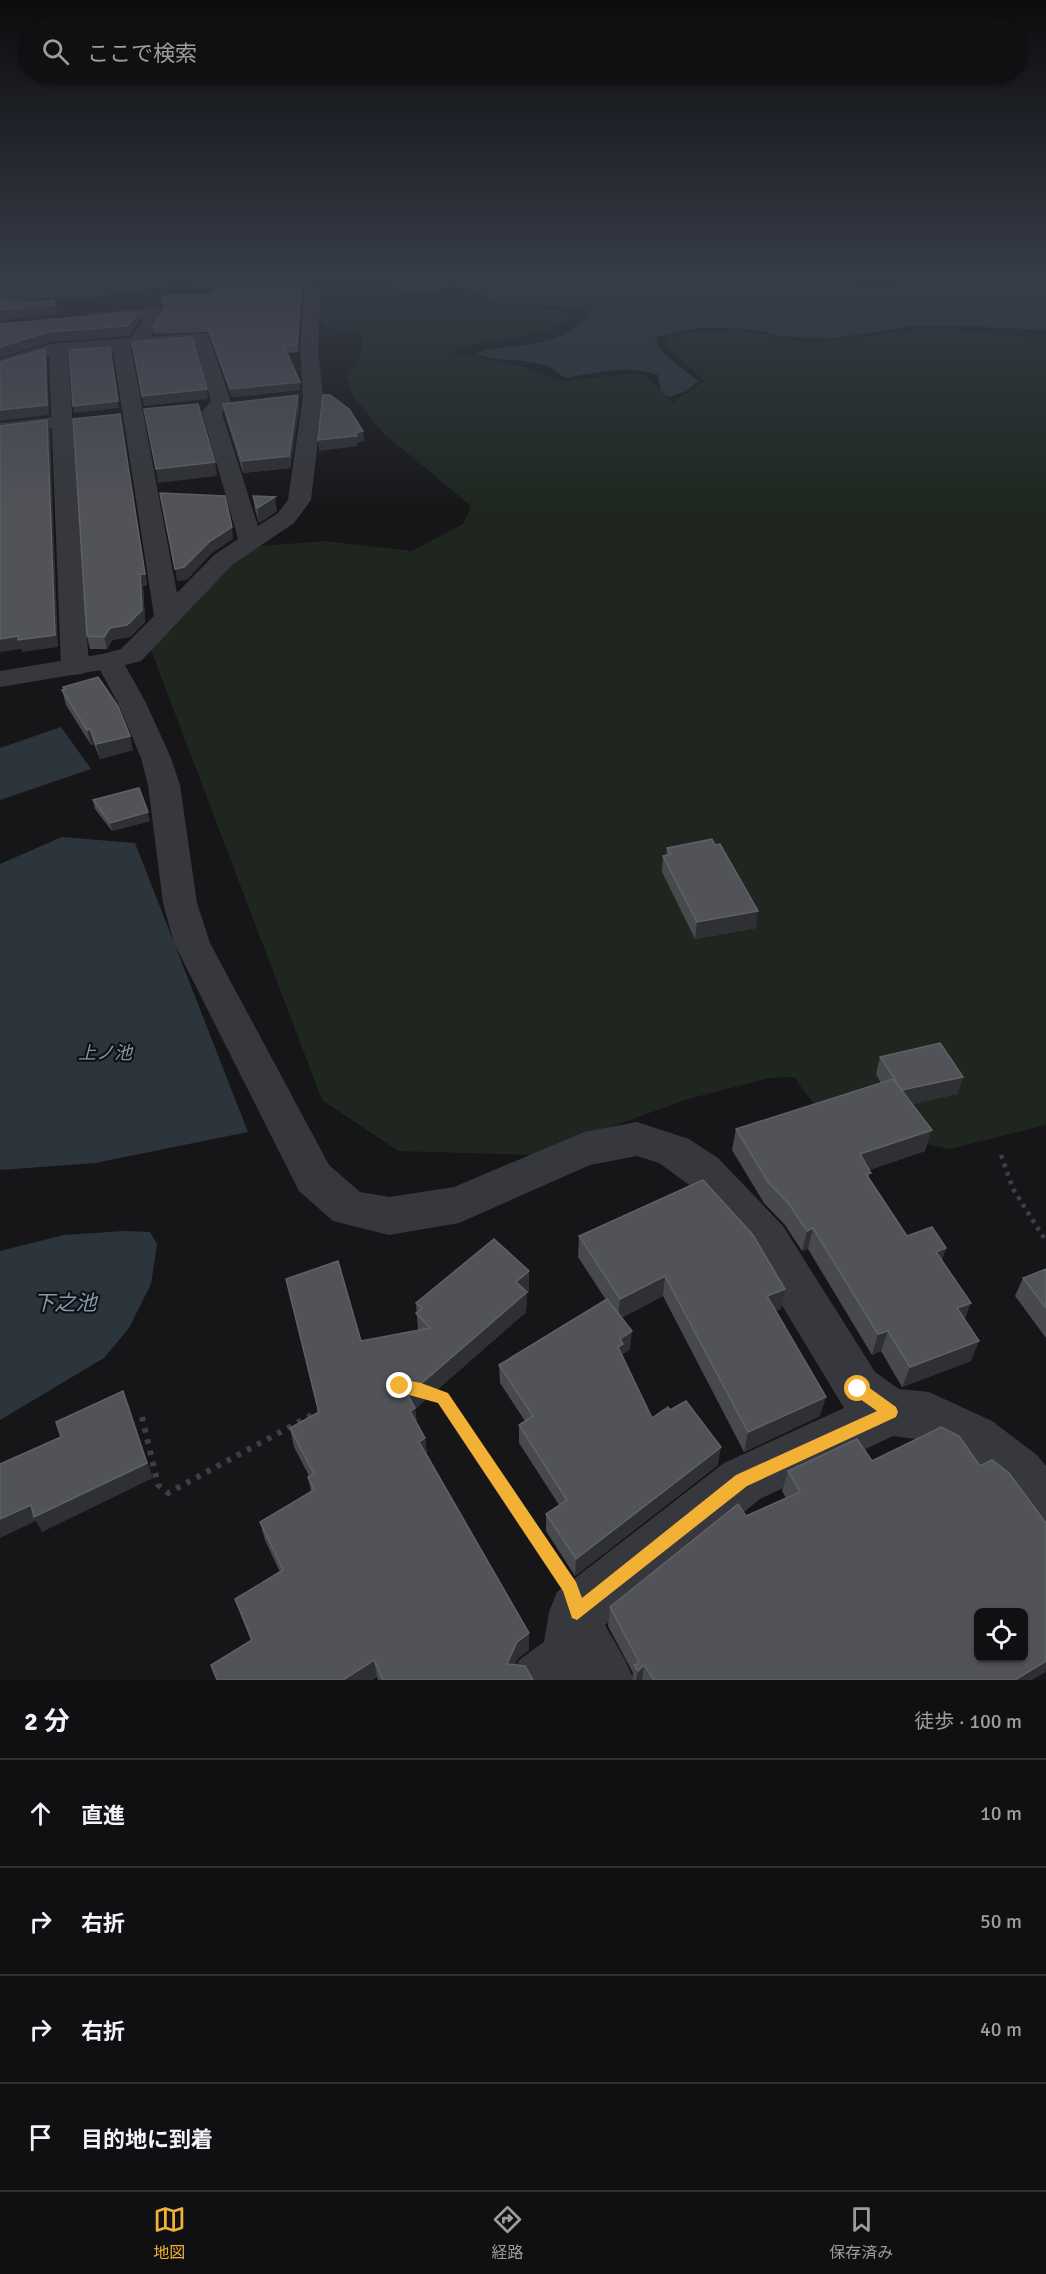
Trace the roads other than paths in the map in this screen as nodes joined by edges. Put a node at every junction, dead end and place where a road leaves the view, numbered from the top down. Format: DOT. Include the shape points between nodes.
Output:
graph roads {
  1 [pos="37,355"];
  2 [pos="59,355"];
  3 [pos="131,355"];
  4 [pos="207,355"];
  5 [pos="310,355"];
  6 [pos="0,365"];
  7 [pos="313,396"];
  8 [pos="289,399"];
  9 [pos="241,404"];
  10 [pos="207,407"];
  11 [pos="144,414"];
  12 [pos="109,417"];
  13 [pos="74,421"];
  14 [pos="0,429"];
  15 [pos="252,541"];
  16 [pos="168,618"];
  17 [pos="92,664"];
  18 [pos="0,679"];
  19 [pos="891,1412"];
  20 [pos="1046,1510"];
  21 [pos="576,1621"];
  22 [pos="539,1680"];
  23 [pos="605,1680"];
  1 -- 6 [label="street"];
  2 -- 13 [label="street"];
  3 -- 11 [label="street"];
  4 -- 10 [label="street" via="221,402"];
  5 -- 7 [label="street"];
  7 -- 8 [label="street"];
  7 -- 15 [label="street" via="299,500 286,518"];
  9 -- 10 [label="street"];
  10 -- 15 [label="street" via="212,412"];
  11 -- 12 [label="street"];
  11 -- 16 [label="street"];
  13 -- 14 [label="street"];
  13 -- 17 [label="street"];
  15 -- 16 [label="street" via="223,560"];
  16 -- 17 [label="street" via="131,655"];
  17 -- 18 [label="street"];
  17 -- 19 [label="street" via="132,703 156,758 164,785 180,903 192,943 314,1178 348,1208 389,1216 459,1204 584,1149 637,1139 674,1151 703,1171 767,1240 858,1389"];
  19 -- 20 [label="street" via="929,1416 974,1439 1019,1473"];
  19 -- 21 [label="street" via="742,1481"];
  21 -- 22 [label="street" via="569,1659"];
  21 -- 23 [label="street"];
}
